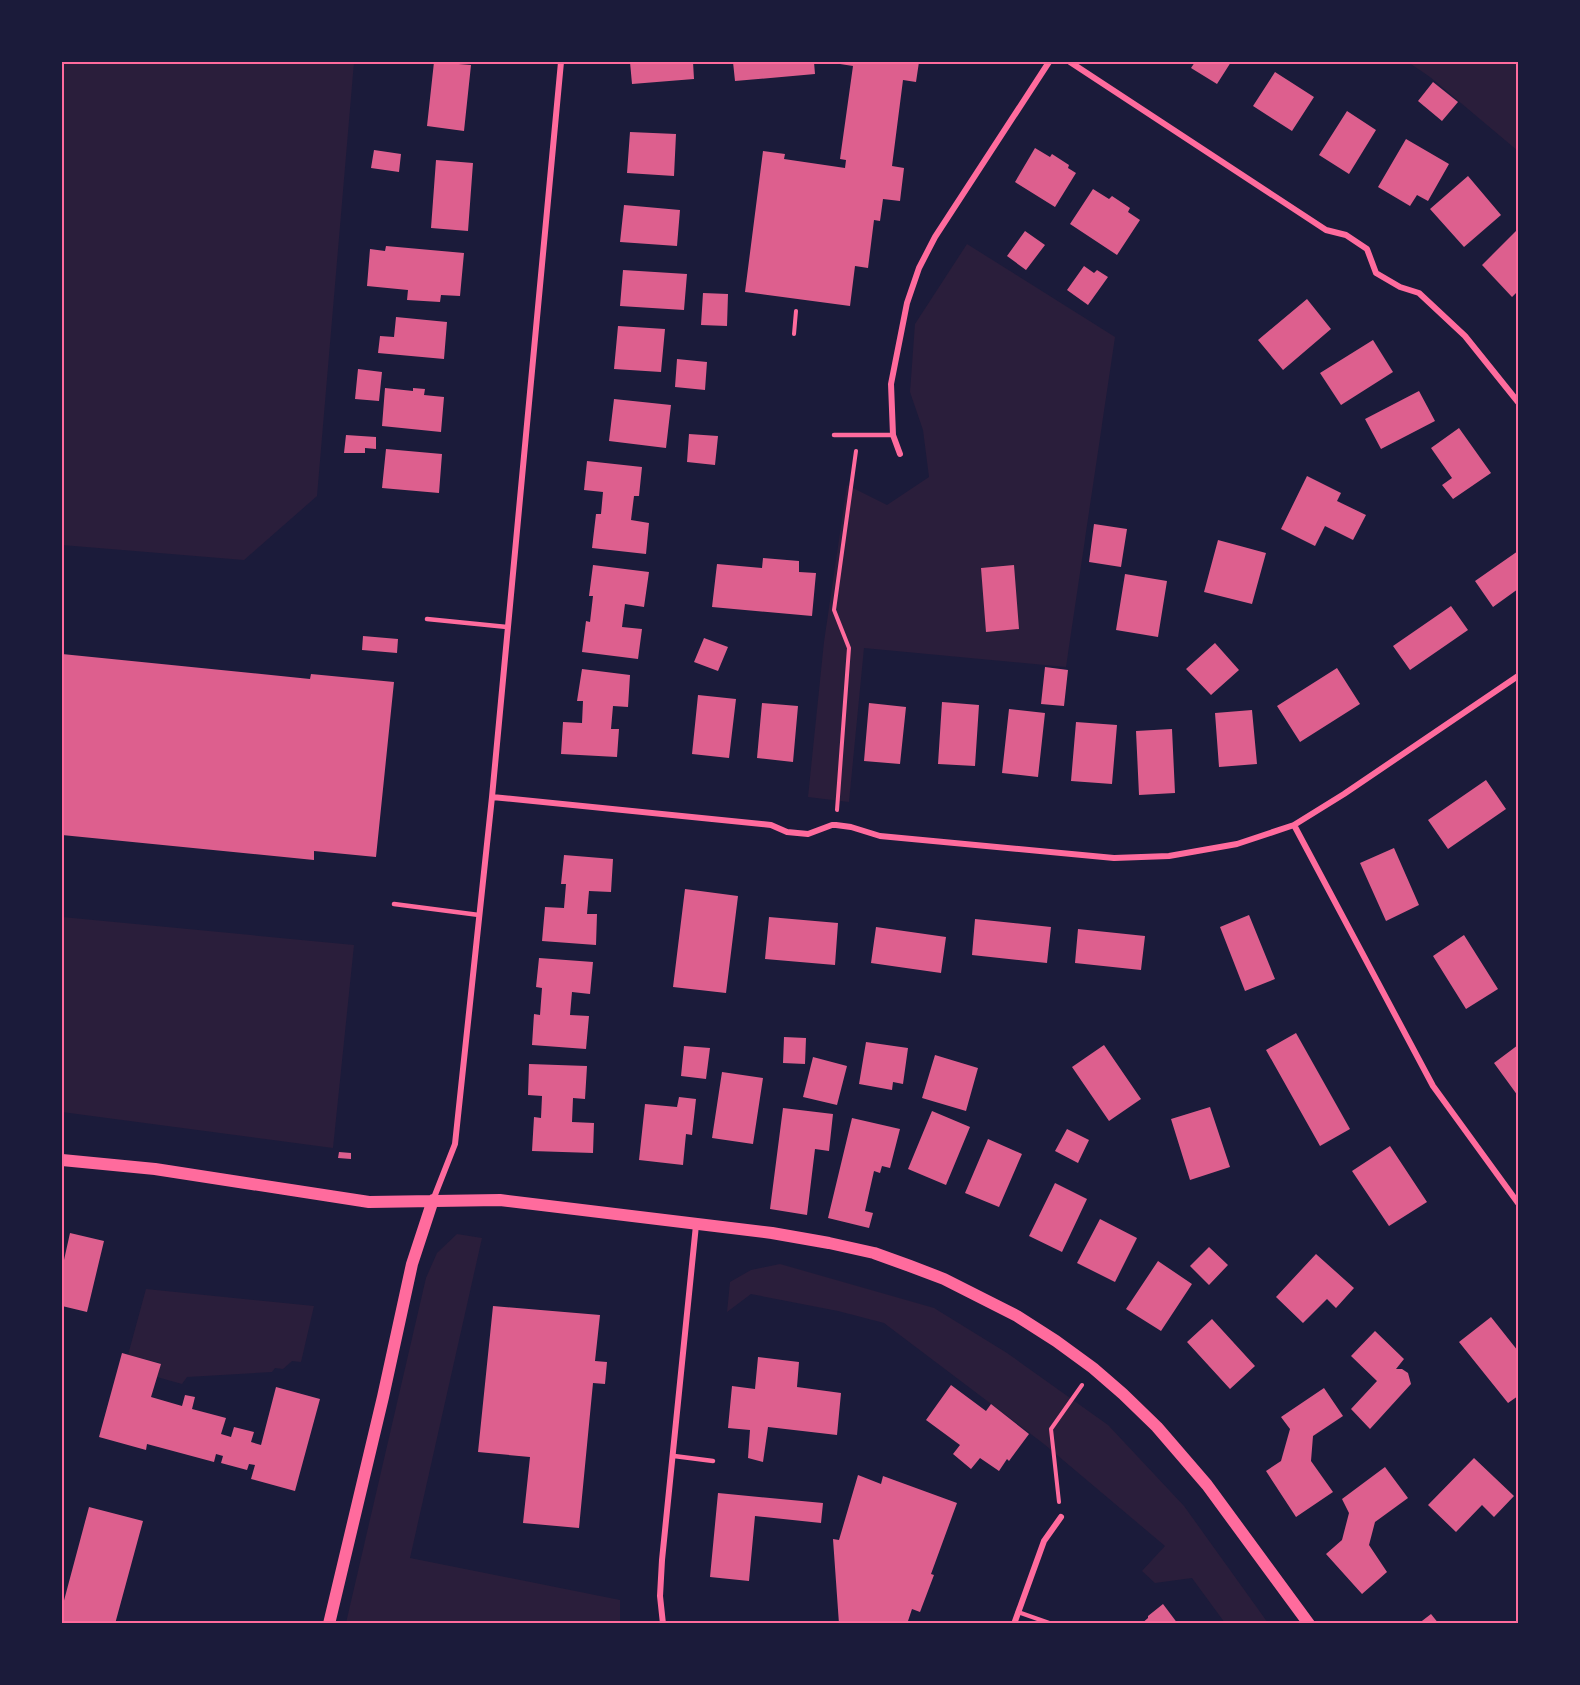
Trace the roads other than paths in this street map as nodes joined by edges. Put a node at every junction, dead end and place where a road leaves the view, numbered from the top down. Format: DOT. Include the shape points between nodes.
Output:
graph roads {
  1 [pos="561,62"];
  2 [pos="1049,62"];
  3 [pos="1070,62"];
  4 [pos="1518,402"];
  5 [pos="834,435"];
  6 [pos="893,435"];
  7 [pos="900,454"];
  8 [pos="427,619"];
  9 [pos="507,627"];
  10 [pos="1518,676"];
  11 [pos="492,797"];
  12 [pos="1294,825"];
  13 [pos="394,904"];
  14 [pos="479,915"];
  15 [pos="62,1160"];
  16 [pos="433,1200"];
  17 [pos="1518,1203"];
  18 [pos="696,1225"];
  19 [pos="674,1456"];
  20 [pos="713,1461"];
  21 [pos="1061,1517"];
  22 [pos="1018,1612"];
  23 [pos="329,1623"];
  24 [pos="663,1623"];
  25 [pos="1014,1623"];
  26 [pos="1052,1623"];
  27 [pos="1309,1623"];
  1 -- 9 [label="street"];
  2 -- 6 [label="street" via="935,237 919,268 907,303 891,384"];
  3 -- 4 [label="street" via="1326,230 1346,235 1367,249 1376,273 1419,293 1465,336"];
  5 -- 6 [label="lane"];
  6 -- 7 [label="street"];
  8 -- 9 [label="lane"];
  9 -- 11 [label="street"];
  10 -- 12 [label="street"];
  11 -- 12 [label="street" via="771,825 787,832 808,834 836,825 880,836 1114,858 1169,856 1237,844"];
  11 -- 14 [label="street"];
  12 -- 17 [label="street" via="1433,1086"];
  13 -- 14 [label="lane"];
  14 -- 16 [label="street" via="455,1144"];
  15 -- 16 [label="main road" via="155,1169 369,1202"];
  16 -- 18 [label="main road" via="500,1200"];
  16 -- 23 [label="main road" via="412,1264"];
  18 -- 19 [label="street"];
  18 -- 27 [label="main road" via="772,1233 874,1254 944,1279 1017,1316 1093,1368 1157,1427 1207,1485"];
  19 -- 20 [label="lane"];
  19 -- 24 [label="street" via="662,1560"];
  21 -- 22 [label="street" via="1044,1541"];
  22 -- 25 [label="street"];
  22 -- 26 [label="lane"];
}
